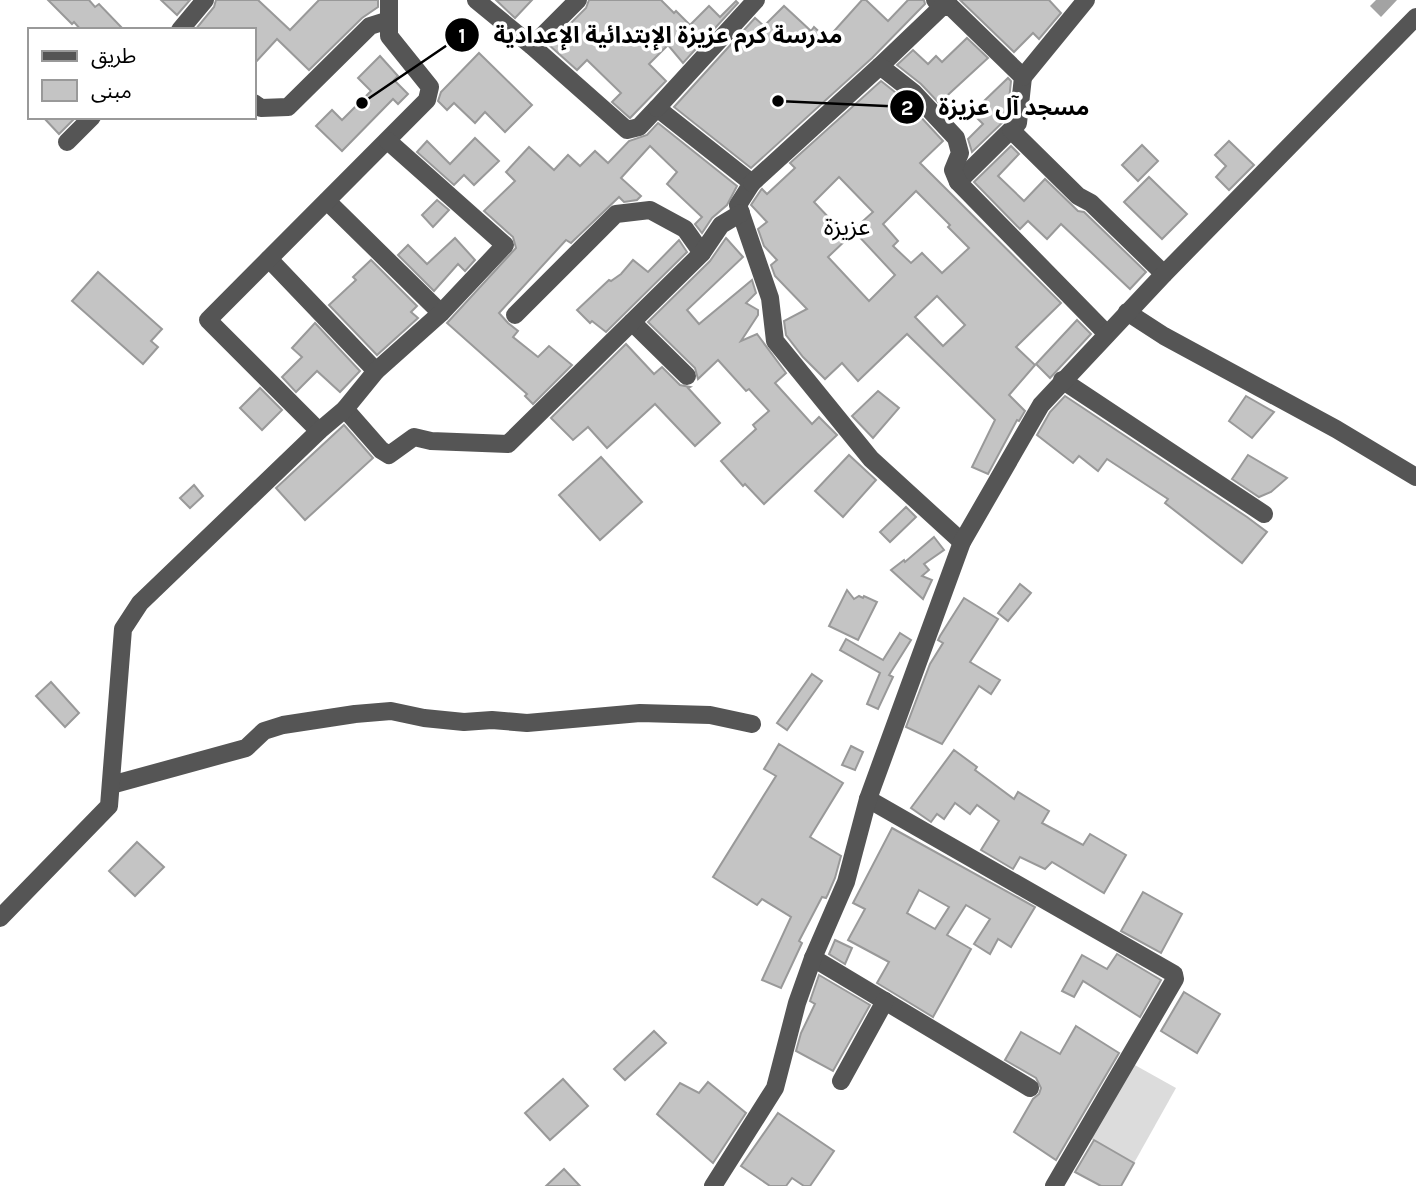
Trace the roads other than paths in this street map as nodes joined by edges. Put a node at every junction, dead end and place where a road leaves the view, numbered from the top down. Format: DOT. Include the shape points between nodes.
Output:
graph roads {
  1 [pos="205,0"];
  2 [pos="389,0"];
  3 [pos="476,0"];
  4 [pos="578,0"];
  5 [pos="756,0"];
  6 [pos="1086,0"];
  7 [pos="942,2"];
  8 [pos="1416,17"];
  9 [pos="389,20"];
  10 [pos="182,28"];
  11 [pos="532,46"];
  12 [pos="880,66"];
  13 [pos="1023,77"];
  14 [pos="256,104"];
  15 [pos="657,108"];
  16 [pos="90,119"];
  17 [pos="1011,130"];
  18 [pos="388,141"];
  19 [pos="67,142"];
  20 [pos="958,182"];
  21 [pos="752,183"];
  22 [pos="327,201"];
  23 [pos="741,213"];
  24 [pos="702,253"];
  25 [pos="270,259"];
  26 [pos="1164,274"];
  27 [pos="1127,312"];
  28 [pos="441,313"];
  29 [pos="515,315"];
  30 [pos="632,322"];
  31 [pos="1107,334"];
  32 [pos="376,371"];
  33 [pos="687,376"];
  34 [pos="1062,380"];
  35 [pos="345,409"];
  36 [pos="319,431"];
  37 [pos="1416,477"];
  38 [pos="1264,514"];
  39 [pos="962,542"];
  40 [pos="751,724"];
  41 [pos="111,785"];
  42 [pos="868,799"];
  43 [pos="0,918"];
  44 [pos="813,958"];
  45 [pos="885,1001"];
  46 [pos="841,1081"];
  47 [pos="1030,1088"];
  48 [pos="713,1186"];
  49 [pos="1054,1186"];
  1 -- 10 [label="street"];
  2 -- 9 [label="street"];
  3 -- 11 [label="street"];
  4 -- 11 [label="street"];
  5 -- 15 [label="street"];
  6 -- 13 [label="street"];
  7 -- 12 [label="street"];
  7 -- 13 [label="street"];
  8 -- 26 [label="street"];
  9 -- 14 [label="street" via="370,26 288,107"];
  9 -- 18 [label="street" via="389,36 430,87 427,100"];
  11 -- 15 [label="street" via="627,130 639,127"];
  12 -- 20 [label="street" via="956,138 960,153 953,170"];
  12 -- 21 [label="street"];
  13 -- 17 [label="street" via="1018,123"];
  15 -- 21 [label="street"];
  16 -- 19 [label="street"];
  17 -- 20 [label="street"];
  17 -- 26 [label="street"];
  18 -- 22 [label="street"];
  18 -- 28 [label="street" via="505,245"];
  20 -- 31 [label="street"];
  21 -- 23 [label="street" via="738,205"];
  22 -- 25 [label="street"];
  22 -- 28 [label="street"];
  23 -- 24 [label="street" via="721,225"];
  23 -- 39 [label="street" via="771,298 775,341 871,459"];
  24 -- 29 [label="street" via="685,229 650,210 616,214"];
  24 -- 30 [label="street"];
  25 -- 32 [label="street"];
  25 -- 36 [label="street" via="208,320"];
  26 -- 27 [label="street"];
  27 -- 31 [label="street"];
  27 -- 37 [label="street"];
  28 -- 32 [label="street"];
  30 -- 33 [label="street"];
  30 -- 35 [label="street" via="508,444 414,437 389,455"];
  31 -- 34 [label="street"];
  32 -- 35 [label="street"];
  34 -- 38 [label="street"];
  34 -- 39 [label="street" via="1041,405"];
  35 -- 36 [label="street"];
  36 -- 41 [label="street" via="140,603 123,629"];
  39 -- 42 [label="street"];
  40 -- 41 [label="street" via="710,715 640,713 527,723 464,722 391,711 355,714 283,725 264,731 246,748"];
  41 -- 43 [label="street" via="109,806"];
  42 -- 44 [label="street" via="846,882"];
  42 -- 49 [label="street" via="1174,974"];
  44 -- 45 [label="street"];
  44 -- 48 [label="street" via="775,1088"];
  45 -- 46 [label="street"];
  45 -- 47 [label="street"];
}
